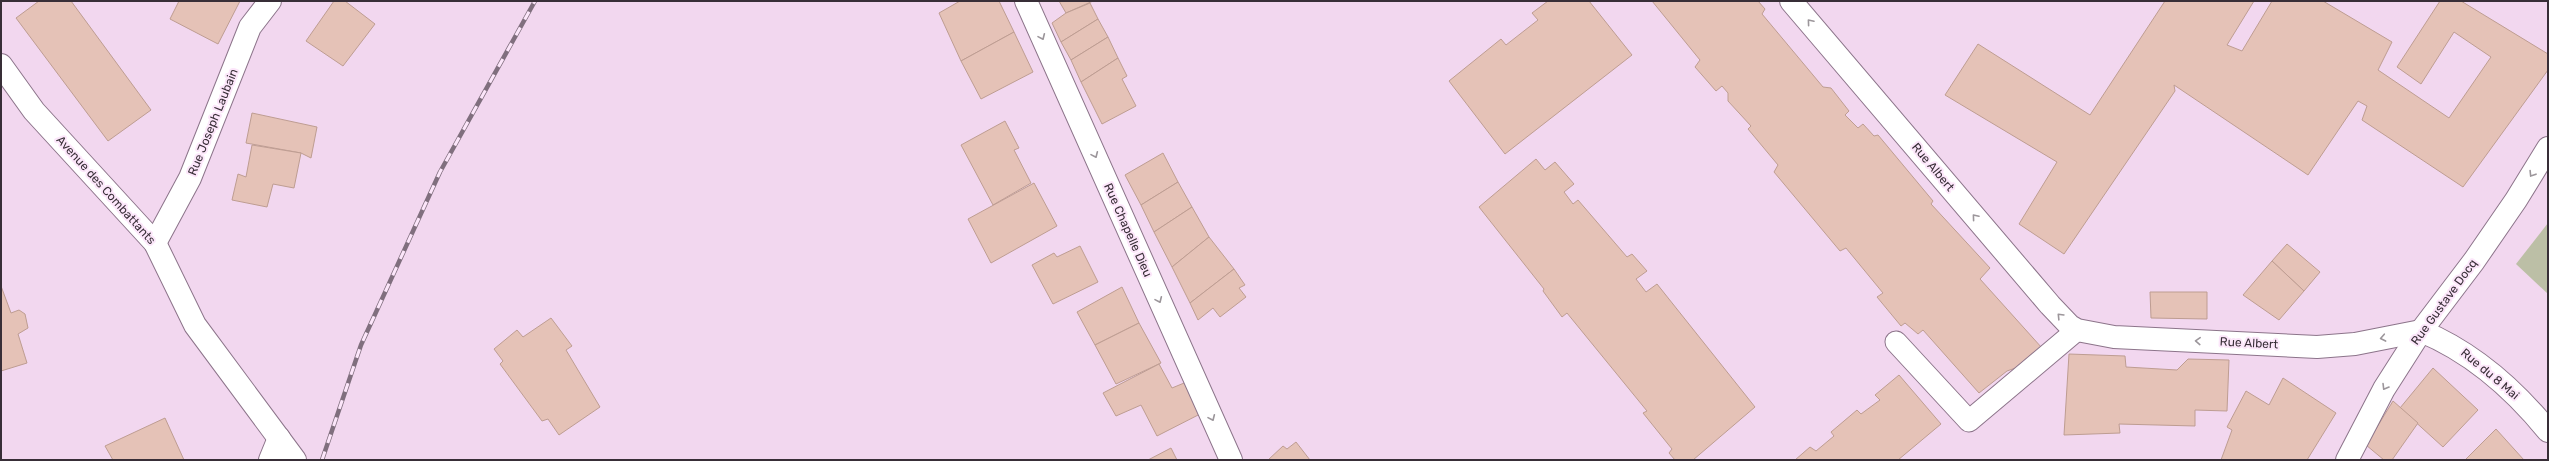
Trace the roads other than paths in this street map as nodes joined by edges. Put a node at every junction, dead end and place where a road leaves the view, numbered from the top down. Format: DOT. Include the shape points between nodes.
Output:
graph roads {
  1 [pos="270,1"];
  2 [pos="1026,1"];
  3 [pos="1791,1"];
  4 [pos="1,65"];
  5 [pos="2548,148"];
  6 [pos="155,243"];
  7 [pos="2077,330"];
  8 [pos="2421,331"];
  9 [pos="1896,342"];
  10 [pos="2548,431"];
  11 [pos="279,438"];
  12 [pos="270,460"];
  13 [pos="295,460"];
  14 [pos="1231,460"];
  15 [pos="2347,460"];
  1 -- 6 [label="street, Rue Joseph Laubain" via="250,27 190,178"];
  2 -- 14 [label="street, Rue Chapelle Dieu, one-way"];
  7 -- 3 [label="street, Rue Albert, one-way" via="2050,305"];
  4 -- 6 [label="street, Avenue des Combattants" via="34,111"];
  5 -- 8 [label="street, Rue Gustave Docq, one-way" via="2474,261"];
  6 -- 11 [label="street, Avenue des Combattants" via="195,325"];
  8 -- 7 [label="street, Rue Albert, one-way" via="2354,344 2317,347 2114,337"];
  7 -- 9 [label="lane" via="1969,421"];
  8 -- 10 [label="street, Rue du 8 Mai" via="2460,349 2499,378"];
  8 -- 15 [label="street, Rue Gustave Docq, one-way" via="2384,389"];
  11 -- 12 [label="street"];
  11 -- 13 [label="street, Avenue des Combattants"];
}
